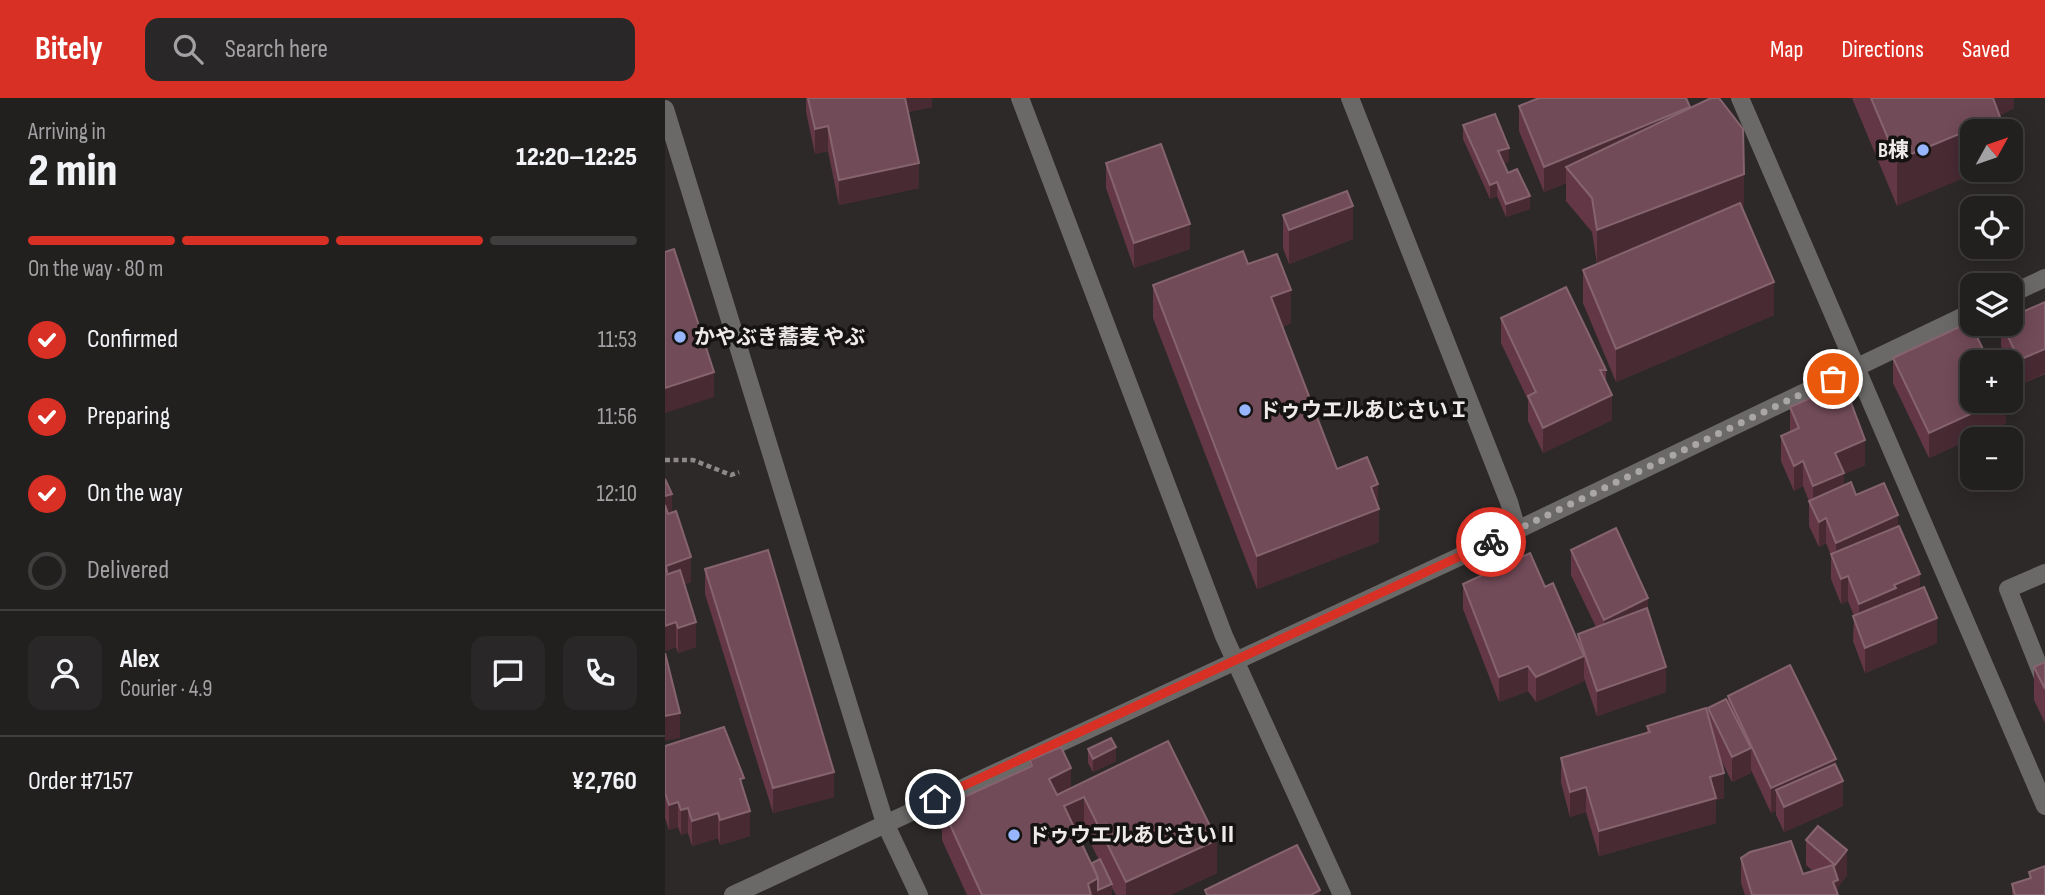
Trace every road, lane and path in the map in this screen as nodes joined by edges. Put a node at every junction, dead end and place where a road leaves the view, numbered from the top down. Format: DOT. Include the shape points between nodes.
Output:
graph roads {
  1 [pos="1020,98"];
  2 [pos="1350,98"];
  3 [pos="1740,98"];
  4 [pos="665,109"];
  5 [pos="2045,278"];
  6 [pos="2023,288"];
  7 [pos="1960,318"];
  8 [pos="1857,368"];
  9 [pos="665,460"];
  10 [pos="774,463"];
  11 [pos="1517,530"];
  12 [pos="2045,573"];
  13 [pos="1234,660"];
  14 [pos="2045,682"];
  15 [pos="2045,806"];
  16 [pos="885,823"];
  17 [pos="733,895"];
  18 [pos="919,895"];
  19 [pos="1342,895"];
  1 -- 13 [label="street"];
  2 -- 11 [label="street"];
  3 -- 8 [label="street"];
  4 -- 10 [label="street"];
  5 -- 6 [label="street"];
  7 -- 8 [label="street"];
  8 -- 11 [label="street"];
  8 -- 15 [label="street"];
  9 -- 10 [label="path" via="693,460 731,475"];
  10 -- 16 [label="street"];
  11 -- 13 [label="street"];
  12 -- 14 [label="street" via="2008,589"];
  13 -- 16 [label="street"];
  13 -- 19 [label="street"];
  16 -- 17 [label="street"];
  16 -- 18 [label="street"];
}
